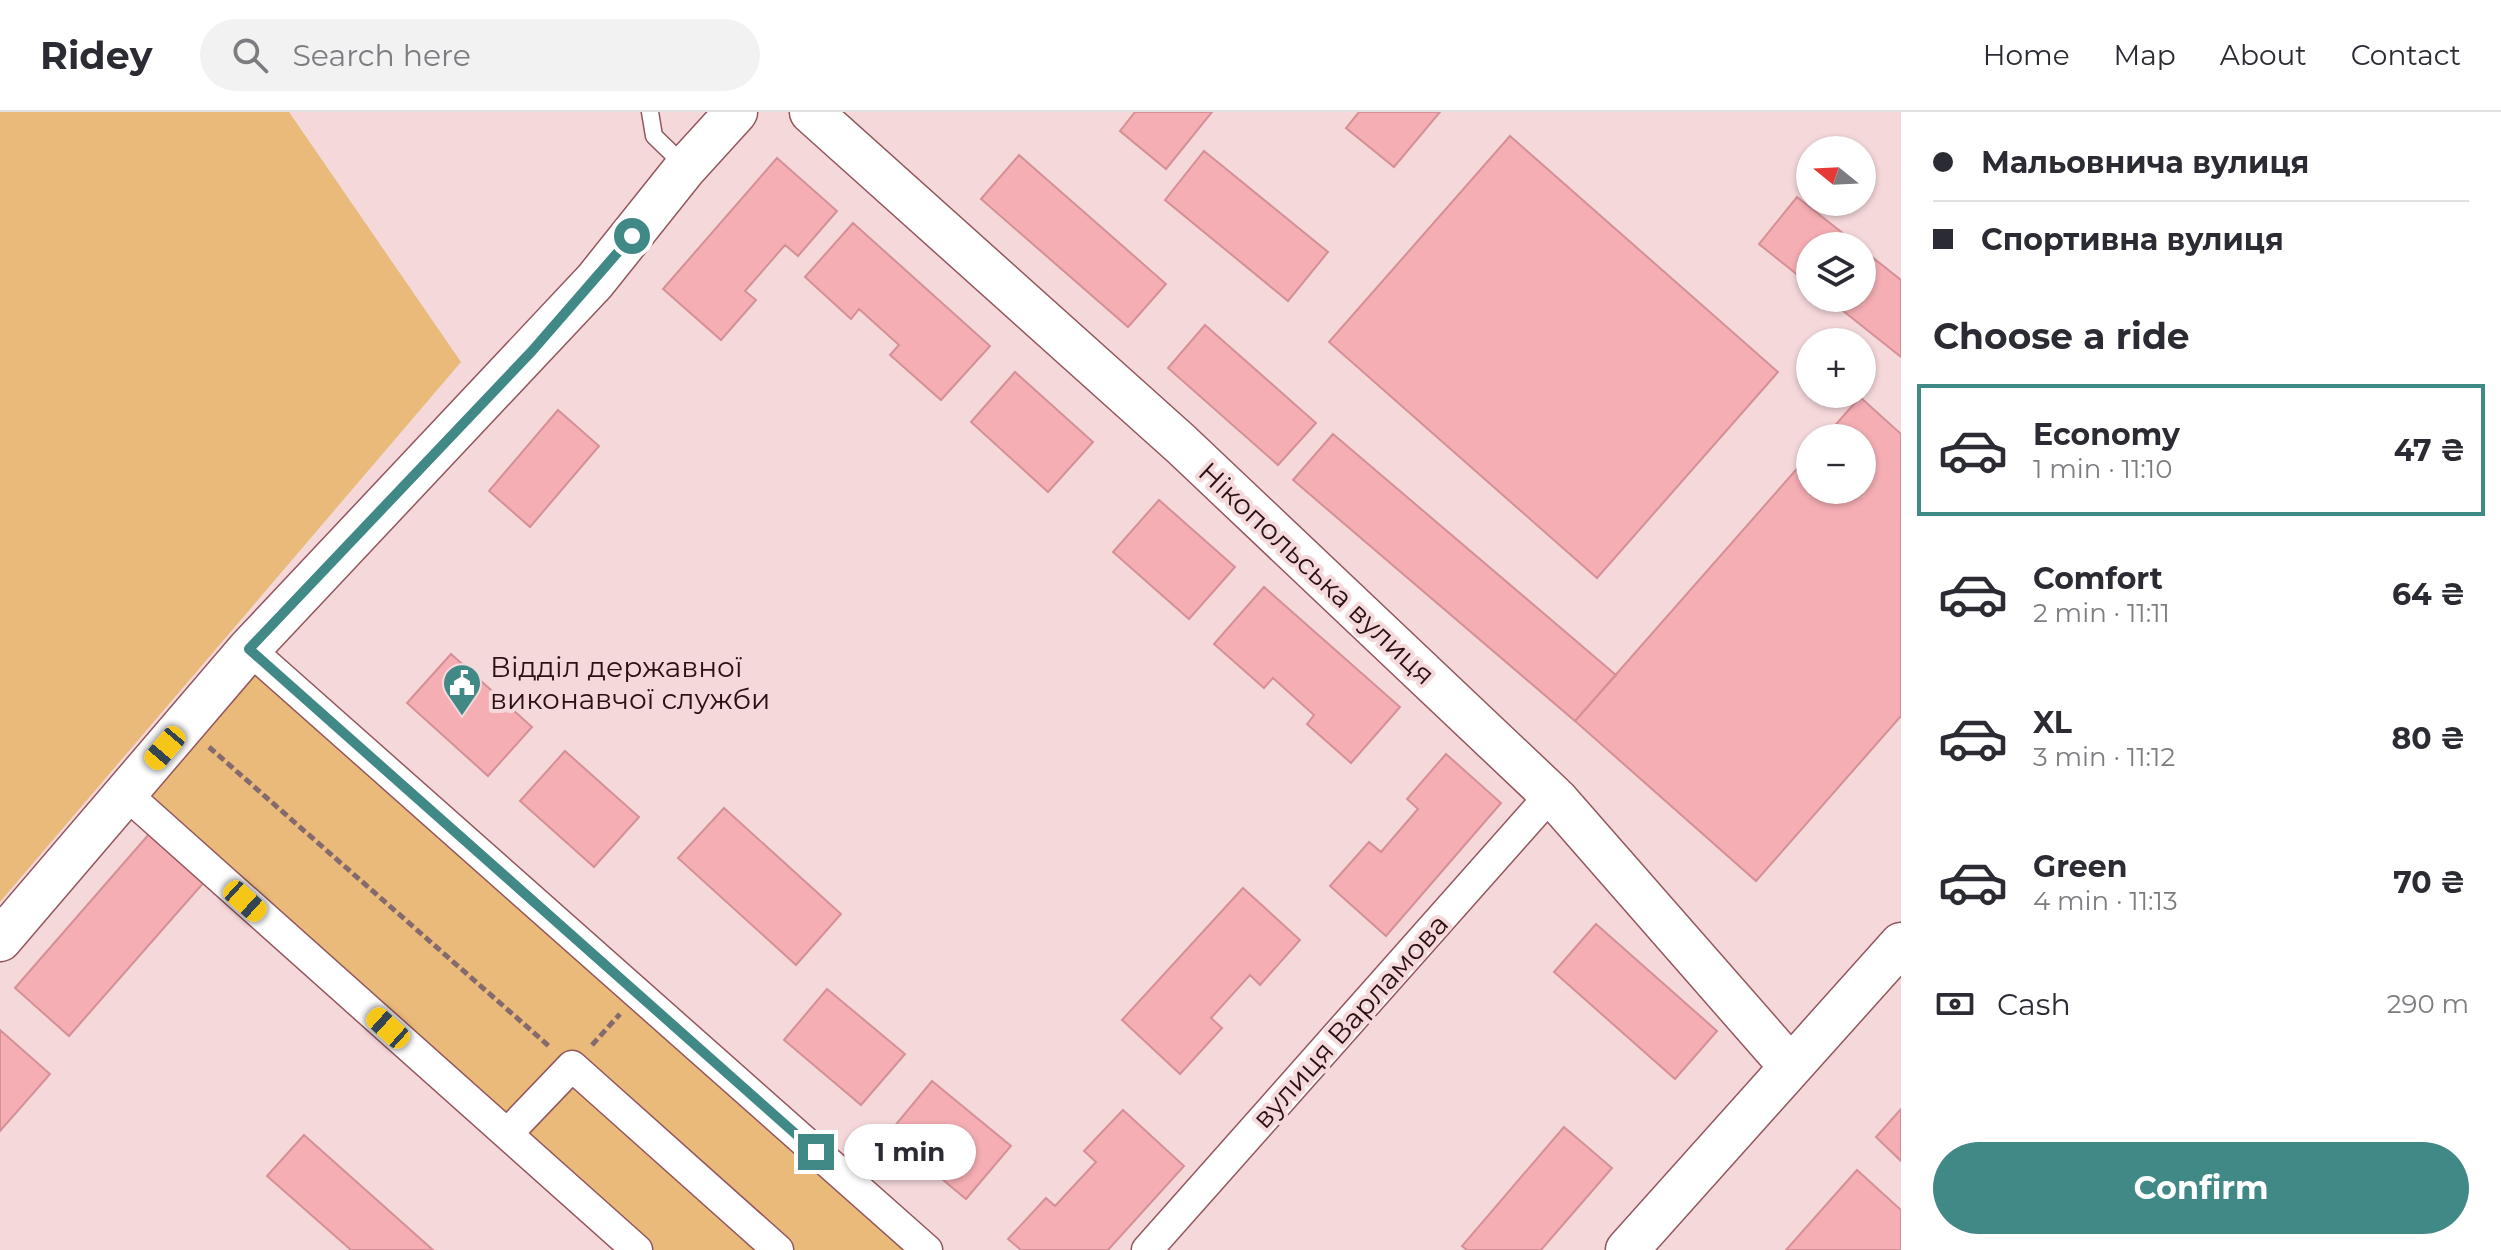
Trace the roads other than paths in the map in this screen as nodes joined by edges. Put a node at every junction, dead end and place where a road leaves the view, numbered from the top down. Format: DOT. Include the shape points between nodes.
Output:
graph roads {
  1 [pos="650,112"];
  2 [pos="736,112"];
  3 [pos="811,112"];
  4 [pos="686,167"];
  5 [pos="249,649"];
  6 [pos="126,794"];
  7 [pos="1557,800"];
  8 [pos="0,940"];
  9 [pos="1901,944"];
  10 [pos="1790,1066"];
  11 [pos="507,1134"];
  12 [pos="637,1250"];
  13 [pos="778,1250"];
  14 [pos="927,1250"];
  15 [pos="1147,1250"];
  16 [pos="1627,1250"];
  1 -- 4 [label="lane" via="654,136"];
  2 -- 4 [label="street"];
  3 -- 7 [label="street, Нікопольська вулиця" via="1181,444"];
  4 -- 5 [label="street" via="595,281"];
  5 -- 6 [label="street"];
  5 -- 14 [label="street"];
  6 -- 8 [label="street"];
  6 -- 11 [label="street"];
  7 -- 10 [label="street, Нікопольська вулиця"];
  7 -- 15 [label="street, вулиця Варламова" via="1546,800"];
  9 -- 10 [label="street"];
  10 -- 16 [label="street"];
  11 -- 12 [label="street"];
  11 -- 13 [label="street" via="572,1066"];
}
